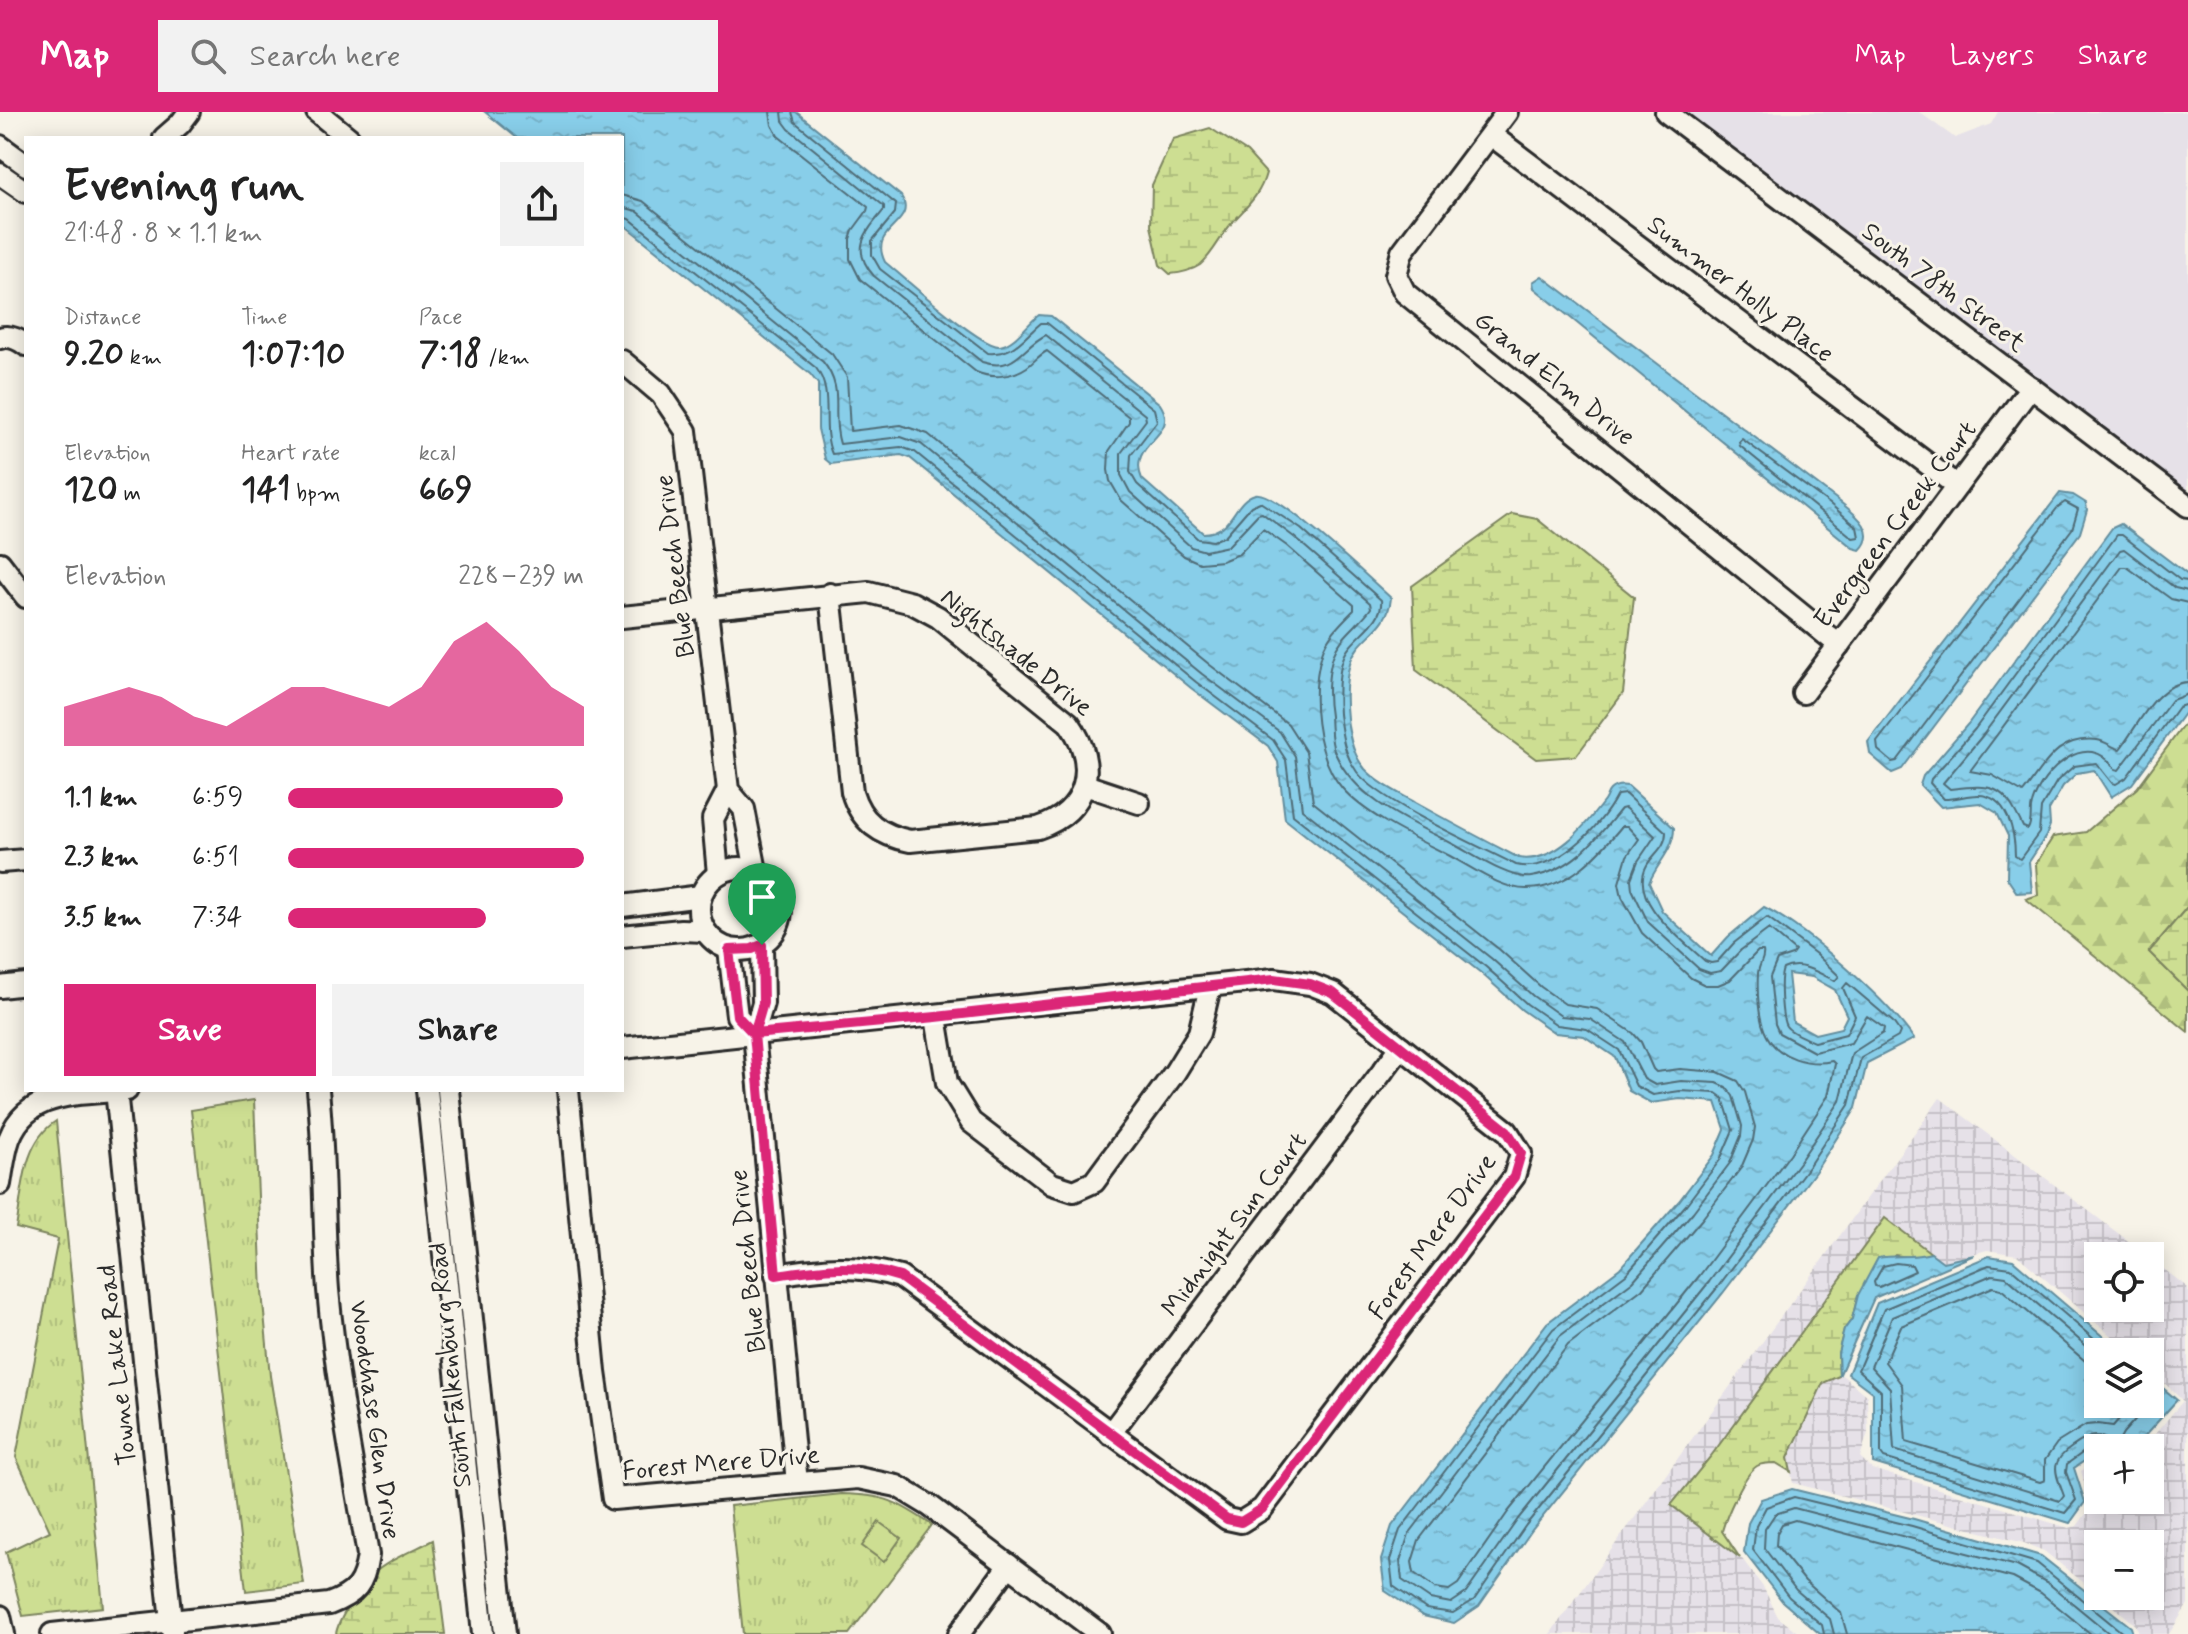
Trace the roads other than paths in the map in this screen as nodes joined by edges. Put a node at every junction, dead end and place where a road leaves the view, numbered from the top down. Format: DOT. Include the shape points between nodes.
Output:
graph roads {
  1 [pos="317,112"];
  2 [pos="1507,112"];
  3 [pos="1666,112"];
  4 [pos="184,125"];
  5 [pos="1491,135"];
  6 [pos="167,136"];
  7 [pos="347,136"];
  8 [pos="0,146"];
  9 [pos="24,164"];
  10 [pos="0,174"];
  11 [pos="24,191"];
  12 [pos="0,338"];
  13 [pos="24,344"];
  14 [pos="624,363"];
  15 [pos="2031,387"];
  16 [pos="1957,486"];
  17 [pos="2188,506"];
  18 [pos="0,563"];
  19 [pos="24,594"];
  20 [pos="830,594"];
  21 [pos="708,609"];
  22 [pos="624,617"];
  23 [pos="1839,645"];
  24 [pos="1803,693"];
  25 [pos="1085,785"];
  26 [pos="728,790"];
  27 [pos="1139,803"];
  28 [pos="24,860"];
  29 [pos="0,862"];
  30 [pos="756,871"];
  31 [pos="718,874"];
  32 [pos="701,896"];
  33 [pos="624,906"];
  34 [pos="705,931"];
  35 [pos="624,936"];
  36 [pos="762,945"];
  37 [pos="729,950"];
  38 [pos="24,984"];
  39 [pos="0,987"];
  40 [pos="1210,987"];
  41 [pos="936,1017"];
  42 [pos="754,1034"];
  43 [pos="1401,1047"];
  44 [pos="624,1048"];
  45 [pos="101,1092"];
  46 [pos="116,1092"];
  47 [pos="318,1092"];
  48 [pos="427,1092"];
  49 [pos="448,1092"];
  50 [pos="568,1092"];
  51 [pos="0,1184"];
  52 [pos="776,1275"];
  53 [pos="476,1355"];
  54 [pos="455,1356"];
  55 [pos="1110,1434"];
  56 [pos="797,1483"];
  57 [pos="1009,1565"];
  58 [pos="0,1616"];
  59 [pos="171,1627"];
  60 [pos="4,1634"];
  61 [pos="52,1634"];
  62 [pos="483,1634"];
  63 [pos="505,1634"];
  64 [pos="959,1634"];
  65 [pos="1100,1634"];
  1 -- 7 [label="street"];
  2 -- 5 [label="street, Grand Elm Drive"];
  3 -- 15 [label="street, South 78th Street"];
  4 -- 6 [label="street"];
  5 -- 16 [label="street, Summer Holly Place"];
  5 -- 23 [label="street, Grand Elm Drive" via="1402,252 1396,275 1405,293"];
  8 -- 9 [label="street"];
  10 -- 11 [label="street"];
  12 -- 13 [label="street"];
  14 -- 21 [label="street, Blue Beech Drive" via="661,394 686,431"];
  15 -- 16 [label="street, Evergreen Creek Court"];
  15 -- 17 [label="street, South 78th Street"];
  16 -- 23 [label="street, Evergreen Creek Court"];
  18 -- 19 [label="street"];
  20 -- 21 [label="street, Nightshade Drive"];
  20 -- 25 [label="street, Nightshade Drive" via="869,592 912,603 938,617 1069,723 1086,757"];
  20 -- 25 [label="street" via="852,792 864,819 876,830 910,841 1038,828 1066,814"];
  21 -- 22 [label="street, Nightshade Drive"];
  21 -- 26 [label="street, Blue Beech Drive"];
  23 -- 24 [label="street, Evergreen Creek Court"];
  25 -- 27 [label="street"];
  26 -- 30 [label="street, Blue Beech Drive" via="744,809"];
  26 -- 31 [label="street, Blue Beech Drive" via="713,819"];
  28 -- 29 [label="street"];
  30 -- 31 [label="street"];
  30 -- 36 [label="street" via="776,887 782,913"];
  31 -- 32 [label="street"];
  32 -- 33 [label="street"];
  32 -- 34 [label="street"];
  34 -- 35 [label="street"];
  34 -- 37 [label="street"];
  36 -- 37 [label="street"];
  36 -- 42 [label="street, Blue Beech Drive" via="763,1003"];
  37 -- 42 [label="street, Blue Beech Drive" via="737,1016"];
  38 -- 39 [label="street"];
  40 -- 41 [label="street, Forest Mere Drive"];
  40 -- 41 [label="street" via="1199,1033 1175,1072 1094,1182 1074,1191 1052,1184 971,1122 947,1083"];
  40 -- 43 [label="street, Forest Mere Drive" via="1274,979 1310,984 1333,993"];
  41 -- 42 [label="street, Forest Mere Drive"];
  42 -- 44 [label="street, Forest Mere Drive"];
  42 -- 52 [label="street, Blue Beech Drive"];
  43 -- 55 [label="street, Midnight Sun Court"];
  43 -- 55 [label="street, Forest Mere Drive" via="1507,1131 1521,1153 1514,1177 1262,1509 1241,1522 1227,1519"];
  45 -- 51 [label="street" via="47,1099 30,1109 7,1144"];
  46 -- 59 [label="street, Towne Lake Road"];
  47 -- 59 [label="street, Woodchase Glen Drive" via="335,1359 368,1555 366,1570 358,1587 329,1604"];
  48 -- 54 [label="street, South Falkenburg Road"];
  49 -- 53 [label="street, South Falkenburg Road"];
  50 -- 56 [label="street, Forest Mere Drive" via="613,1499"];
  52 -- 55 [label="street, Forest Mere Drive" via="836,1266 873,1268 900,1277"];
  52 -- 56 [label="street, Blue Beech Drive"];
  53 -- 54 [label="street"];
  53 -- 63 [label="street, South Falkenburg Road"];
  54 -- 62 [label="street, South Falkenburg Road"];
  56 -- 57 [label="street, Forest Mere Drive" via="858,1478 897,1486"];
  57 -- 64 [label="street"];
  57 -- 65 [label="street, Forest Mere Drive"];
  58 -- 60 [label="street"];
  59 -- 61 [label="street, Woodchase Glen Drive"];
}
